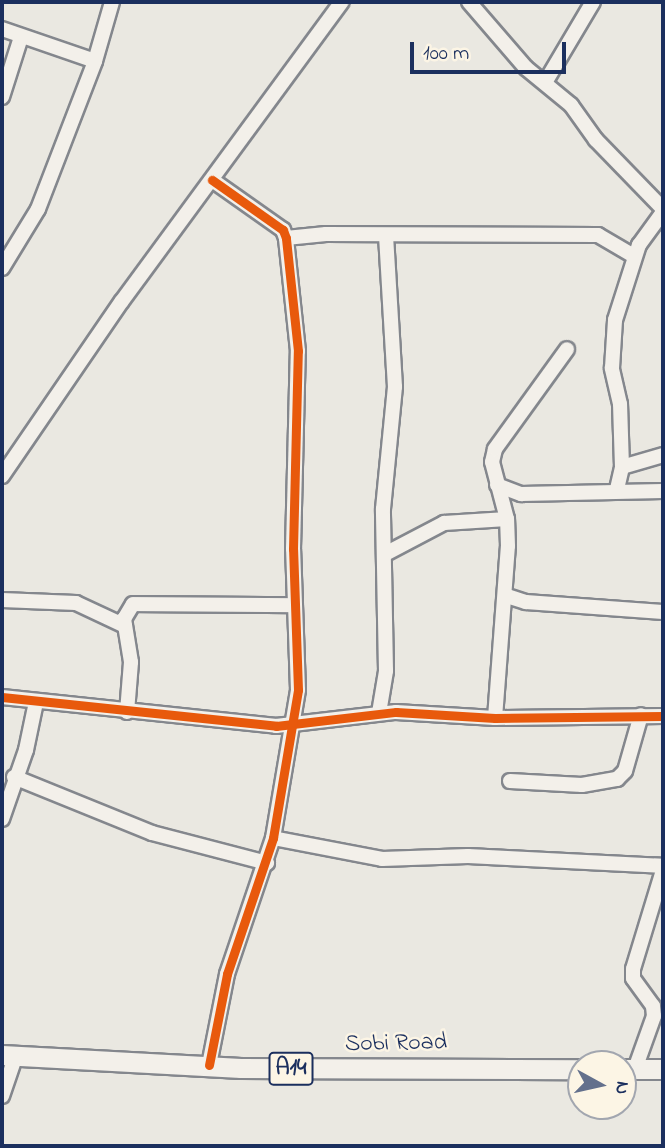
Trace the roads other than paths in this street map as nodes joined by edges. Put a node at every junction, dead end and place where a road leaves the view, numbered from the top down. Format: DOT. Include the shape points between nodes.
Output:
graph roads {
  1 [pos="112,2"];
  2 [pos="342,2"];
  3 [pos="469,2"];
  4 [pos="593,2"];
  5 [pos="2,29"];
  6 [pos="21,37"];
  7 [pos="95,61"];
  8 [pos="546,81"];
  9 [pos="2,97"];
  10 [pos="212,180"];
  11 [pos="663,210"];
  12 [pos="386,236"];
  13 [pos="286,238"];
  14 [pos="634,256"];
  15 [pos="2,268"];
  16 [pos="567,349"];
  17 [pos="663,455"];
  18 [pos="622,467"];
  19 [pos="2,476"];
  20 [pos="497,485"];
  21 [pos="617,489"];
  22 [pos="663,491"];
  23 [pos="514,494"];
  24 [pos="505,514"];
  25 [pos="384,554"];
  26 [pos="507,596"];
  27 [pos="2,600"];
  28 [pos="526,602"];
  29 [pos="294,605"];
  30 [pos="663,612"];
  31 [pos="505,618"];
  32 [pos="125,626"];
  33 [pos="2,697"];
  34 [pos="36,702"];
  35 [pos="127,712"];
  36 [pos="379,713"];
  37 [pos="641,715"];
  38 [pos="663,716"];
  39 [pos="495,718"];
  40 [pos="292,721"];
  41 [pos="14,777"];
  42 [pos="510,781"];
  43 [pos="2,819"];
  44 [pos="273,838"];
  45 [pos="267,863"];
  46 [pos="663,868"];
  47 [pos="637,1052"];
  48 [pos="9,1055"];
  49 [pos="209,1065"];
  50 [pos="567,1069"];
  51 [pos="637,1069"];
  52 [pos="663,1069"];
  53 [pos="2,1096"];
  1 -- 7 [label="street"];
  2 -- 10 [label="street"];
  3 -- 8 [label="street" via="526,68"];
  4 -- 8 [label="street"];
  5 -- 6 [label="street"];
  6 -- 7 [label="street"];
  6 -- 9 [label="street"];
  7 -- 15 [label="street" via="38,209"];
  8 -- 11 [label="street"];
  10 -- 13 [label="street" via="282,230"];
  10 -- 19 [label="street"];
  11 -- 14 [label="street"];
  12 -- 13 [label="street"];
  12 -- 14 [label="street" via="598,235"];
  12 -- 25 [label="street" via="396,387 383,509"];
  13 -- 29 [label="street" via="298,351"];
  14 -- 18 [label="street" via="612,345"];
  16 -- 20 [label="street" via="495,449 492,463"];
  17 -- 18 [label="street"];
  18 -- 21 [label="street"];
  20 -- 23 [label="street"];
  20 -- 24 [label="street"];
  21 -- 22 [label="street"];
  21 -- 23 [label="street"];
  23 -- 24 [label="street"];
  24 -- 25 [label="street" via="444,523"];
  24 -- 26 [label="street"];
  25 -- 36 [label="street" via="386,671"];
  26 -- 28 [label="street"];
  26 -- 31 [label="street"];
  27 -- 32 [label="street" via="76,603"];
  28 -- 30 [label="street"];
  28 -- 31 [label="street"];
  29 -- 32 [label="street" via="133,604 127,609"];
  29 -- 40 [label="street" via="298,690"];
  31 -- 39 [label="street"];
  32 -- 35 [label="street" via="131,662"];
  33 -- 34 [label="street"];
  34 -- 35 [label="street"];
  34 -- 41 [label="street" via="26,750"];
  35 -- 40 [label="street" via="276,726"];
  36 -- 39 [label="street"];
  36 -- 40 [label="street"];
  37 -- 38 [label="street"];
  37 -- 39 [label="street"];
  37 -- 42 [label="street" via="625,771 617,779 582,785"];
  40 -- 44 [label="street"];
  41 -- 43 [label="street"];
  41 -- 45 [label="street" via="152,833"];
  44 -- 45 [label="street"];
  44 -- 46 [label="street" via="382,859 468,856"];
  45 -- 49 [label="street" via="227,974"];
  46 -- 47 [label="street" via="633,969 632,978 653,1006 654,1016"];
  48 -- 49 [label="highway, Sobi Road / A14"];
  48 -- 53 [label="street"];
  49 -- 50 [label="highway, Sobi Road / A14"];
  51 -- 52 [label="highway"];
}
